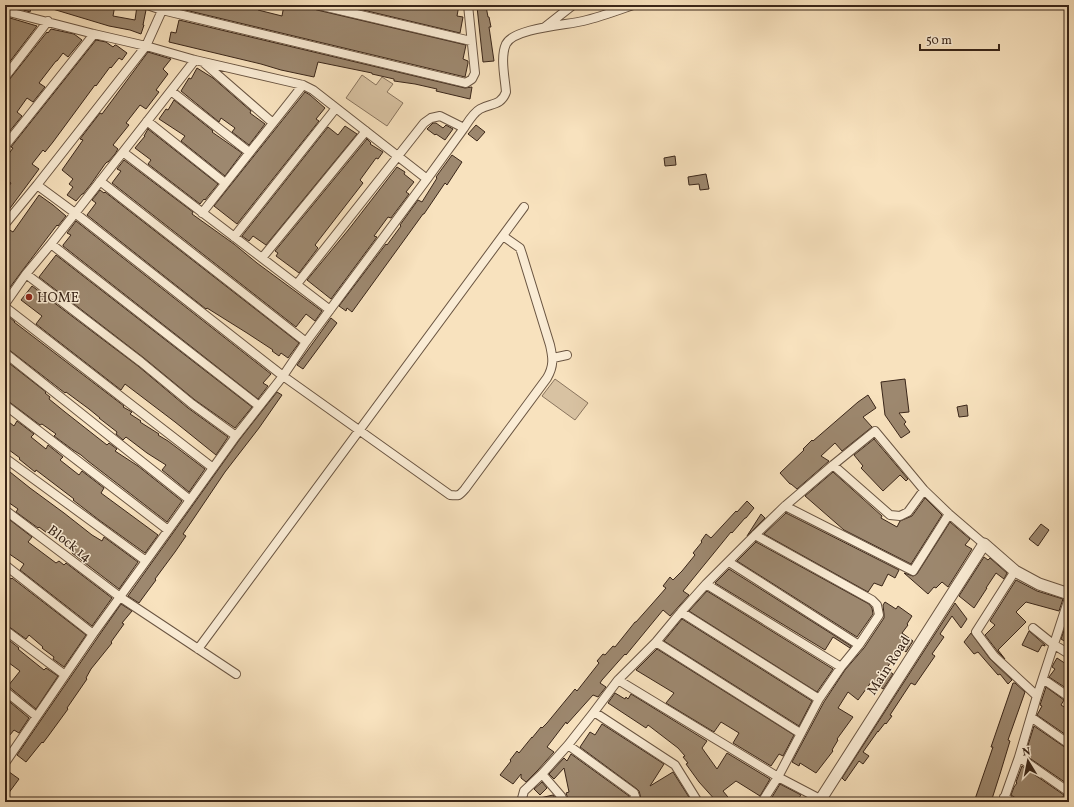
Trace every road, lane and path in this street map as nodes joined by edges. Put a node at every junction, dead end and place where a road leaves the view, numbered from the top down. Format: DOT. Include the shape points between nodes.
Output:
graph roads {
  1 [pos="148,5"];
  2 [pos="318,5"];
  3 [pos="468,5"];
  4 [pos="573,5"];
  5 [pos="633,5"];
  6 [pos="163,8"];
  7 [pos="6,13"];
  8 [pos="48,21"];
  9 [pos="545,28"];
  10 [pos="94,34"];
  11 [pos="471,41"];
  12 [pos="146,46"];
  13 [pos="199,60"];
  14 [pos="5,77"];
  15 [pos="303,85"];
  16 [pos="171,91"];
  17 [pos="336,108"];
  18 [pos="147,121"];
  19 [pos="273,122"];
  20 [pos="464,128"];
  21 [pos="366,131"];
  22 [pos="5,146"];
  23 [pos="123,152"];
  24 [pos="249,152"];
  25 [pos="398,156"];
  26 [pos="427,179"];
  27 [pos="100,181"];
  28 [pos="225,183"];
  29 [pos="37,185"];
  30 [pos="524,207"];
  31 [pos="75,213"];
  32 [pos="202,213"];
  33 [pos="5,224"];
  34 [pos="503,236"];
  35 [pos="234,237"];
  36 [pos="51,244"];
  37 [pos="262,258"];
  38 [pos="26,274"];
  39 [pos="297,284"];
  40 [pos="5,306"];
  41 [pos="330,310"];
  42 [pos="306,342"];
  43 [pos="5,353"];
  44 [pos="567,355"];
  45 [pos="553,358"];
  46 [pos="283,376"];
  47 [pos="5,405"];
  48 [pos="259,406"];
  49 [pos="360,430"];
  50 [pos="236,436"];
  51 [pos="5,458"];
  52 [pos="833,465"];
  53 [pos="213,468"];
  54 [pos="924,490"];
  55 [pos="190,500"];
  56 [pos="785,506"];
  57 [pos="5,510"];
  58 [pos="949,514"];
  59 [pos="168,530"];
  60 [pos="755,535"];
  61 [pos="984,544"];
  62 [pos="146,561"];
  63 [pos="729,562"];
  64 [pos="5,565"];
  65 [pos="1015,571"];
  66 [pos="706,584"];
  67 [pos="1069,594"];
  68 [pos="120,597"];
  69 [pos="1069,598"];
  70 [pos="680,612"];
  71 [pos="1033,628"];
  72 [pos="5,630"];
  73 [pos="93,634"];
  74 [pos="656,642"];
  75 [pos="1053,644"];
  76 [pos="859,645"];
  77 [pos="198,649"];
  78 [pos="1069,654"];
  79 [pos="841,666"];
  80 [pos="236,674"];
  81 [pos="65,675"];
  82 [pos="1043,679"];
  83 [pos="618,680"];
  84 [pos="5,692"];
  85 [pos="1037,696"];
  86 [pos="1069,697"];
  87 [pos="819,699"];
  88 [pos="594,712"];
  89 [pos="36,716"];
  90 [pos="1031,717"];
  91 [pos="800,733"];
  92 [pos="1069,744"];
  93 [pos="568,745"];
  94 [pos="1019,758"];
  95 [pos="6,760"];
  96 [pos="542,774"];
  97 [pos="778,777"];
  98 [pos="1069,792"];
  99 [pos="1003,800"];
  100 [pos="819,801"];
  101 [pos="521,802"];
  102 [pos="564,802"];
  103 [pos="637,802"];
  104 [pos="698,802"];
  105 [pos="762,802"];
  106 [pos="1012,802"];
  1 -- 6 [label="street"];
  2 -- 11 [label="street"];
  3 -- 11 [label="street"];
  4 -- 9 [label="street"];
  5 -- 9 [label="street" via="582,21"];
  6 -- 11 [label="street" via="466,83 476,73"];
  6 -- 12 [label="street"];
  7 -- 8 [label="street"];
  8 -- 10 [label="street"];
  8 -- 14 [label="street"];
  9 -- 20 [label="street" via="527,31 506,43 503,54 506,92 504,98 480,109"];
  10 -- 12 [label="street"];
  10 -- 22 [label="street"];
  12 -- 13 [label="street"];
  12 -- 29 [label="street"];
  13 -- 15 [label="street"];
  13 -- 16 [label="street"];
  13 -- 19 [label="street"];
  15 -- 17 [label="street"];
  15 -- 19 [label="street"];
  16 -- 18 [label="street"];
  16 -- 24 [label="street"];
  17 -- 21 [label="street"];
  17 -- 35 [label="street"];
  18 -- 23 [label="street"];
  18 -- 28 [label="street"];
  19 -- 24 [label="street"];
  20 -- 25 [label="street" via="440,116 431,118"];
  20 -- 26 [label="street"];
  21 -- 25 [label="street"];
  21 -- 37 [label="street"];
  23 -- 27 [label="street"];
  23 -- 32 [label="street"];
  24 -- 28 [label="street"];
  25 -- 26 [label="street"];
  25 -- 39 [label="street"];
  26 -- 41 [label="street"];
  27 -- 31 [label="street"];
  27 -- 42 [label="street"];
  28 -- 32 [label="street"];
  29 -- 31 [label="street"];
  29 -- 33 [label="street"];
  30 -- 34 [label="street"];
  31 -- 36 [label="street"];
  31 -- 46 [label="street"];
  32 -- 35 [label="street"];
  34 -- 45 [label="street" via="520,248"];
  34 -- 49 [label="street"];
  35 -- 37 [label="street"];
  36 -- 38 [label="street"];
  36 -- 48 [label="street"];
  37 -- 39 [label="street"];
  38 -- 40 [label="street"];
  38 -- 50 [label="street"];
  39 -- 41 [label="street"];
  40 -- 53 [label="street"];
  41 -- 42 [label="street"];
  42 -- 46 [label="street"];
  43 -- 55 [label="street"];
  44 -- 45 [label="street"];
  45 -- 49 [label="street" via="547,378 460,495 450,495"];
  46 -- 48 [label="street"];
  46 -- 49 [label="street"];
  47 -- 59 [label="street"];
  48 -- 50 [label="street"];
  49 -- 77 [label="street"];
  50 -- 53 [label="street"];
  51 -- 62 [label="street"];
  52 -- 54 [label="street" via="890,515 900,516 908,512"];
  52 -- 54 [label="street" via="874,431"];
  52 -- 56 [label="street"];
  53 -- 55 [label="street"];
  54 -- 58 [label="street"];
  55 -- 59 [label="street"];
  56 -- 58 [label="street" via="913,571"];
  56 -- 60 [label="street"];
  57 -- 68 [label="street, Block 14"];
  58 -- 61 [label="street"];
  59 -- 62 [label="street"];
  60 -- 63 [label="street"];
  60 -- 76 [label="street" via="877,605 879,615"];
  61 -- 65 [label="street"];
  61 -- 100 [label="street, Main Road"];
  62 -- 68 [label="street"];
  63 -- 66 [label="street"];
  63 -- 76 [label="street"];
  64 -- 73 [label="street"];
  65 -- 67 [label="street" via="1039,584"];
  65 -- 85 [label="street" via="976,632 994,656"];
  66 -- 70 [label="street"];
  66 -- 79 [label="street"];
  68 -- 73 [label="street"];
  68 -- 77 [label="street, Block 14"];
  69 -- 75 [label="street"];
  70 -- 74 [label="street"];
  70 -- 87 [label="street"];
  71 -- 75 [label="street"];
  72 -- 81 [label="street"];
  73 -- 81 [label="street"];
  74 -- 83 [label="street"];
  74 -- 91 [label="street"];
  75 -- 78 [label="street"];
  75 -- 82 [label="street"];
  76 -- 79 [label="street"];
  77 -- 80 [label="street, Block 14"];
  79 -- 87 [label="street"];
  81 -- 89 [label="street"];
  82 -- 85 [label="street"];
  82 -- 86 [label="street"];
  83 -- 88 [label="street"];
  83 -- 97 [label="street"];
  84 -- 89 [label="street"];
  85 -- 90 [label="street"];
  87 -- 91 [label="street"];
  88 -- 93 [label="street"];
  88 -- 104 [label="street" via="675,765"];
  89 -- 95 [label="street"];
  90 -- 92 [label="street"];
  90 -- 94 [label="street"];
  91 -- 97 [label="street"];
  93 -- 96 [label="street"];
  93 -- 103 [label="street" via="634,793"];
  94 -- 98 [label="street"];
  94 -- 99 [label="street"];
  96 -- 101 [label="street" via="524,791"];
  96 -- 102 [label="street" via="562,796"];
  97 -- 100 [label="street"];
  97 -- 105 [label="street"];
  99 -- 106 [label="street"];
}
